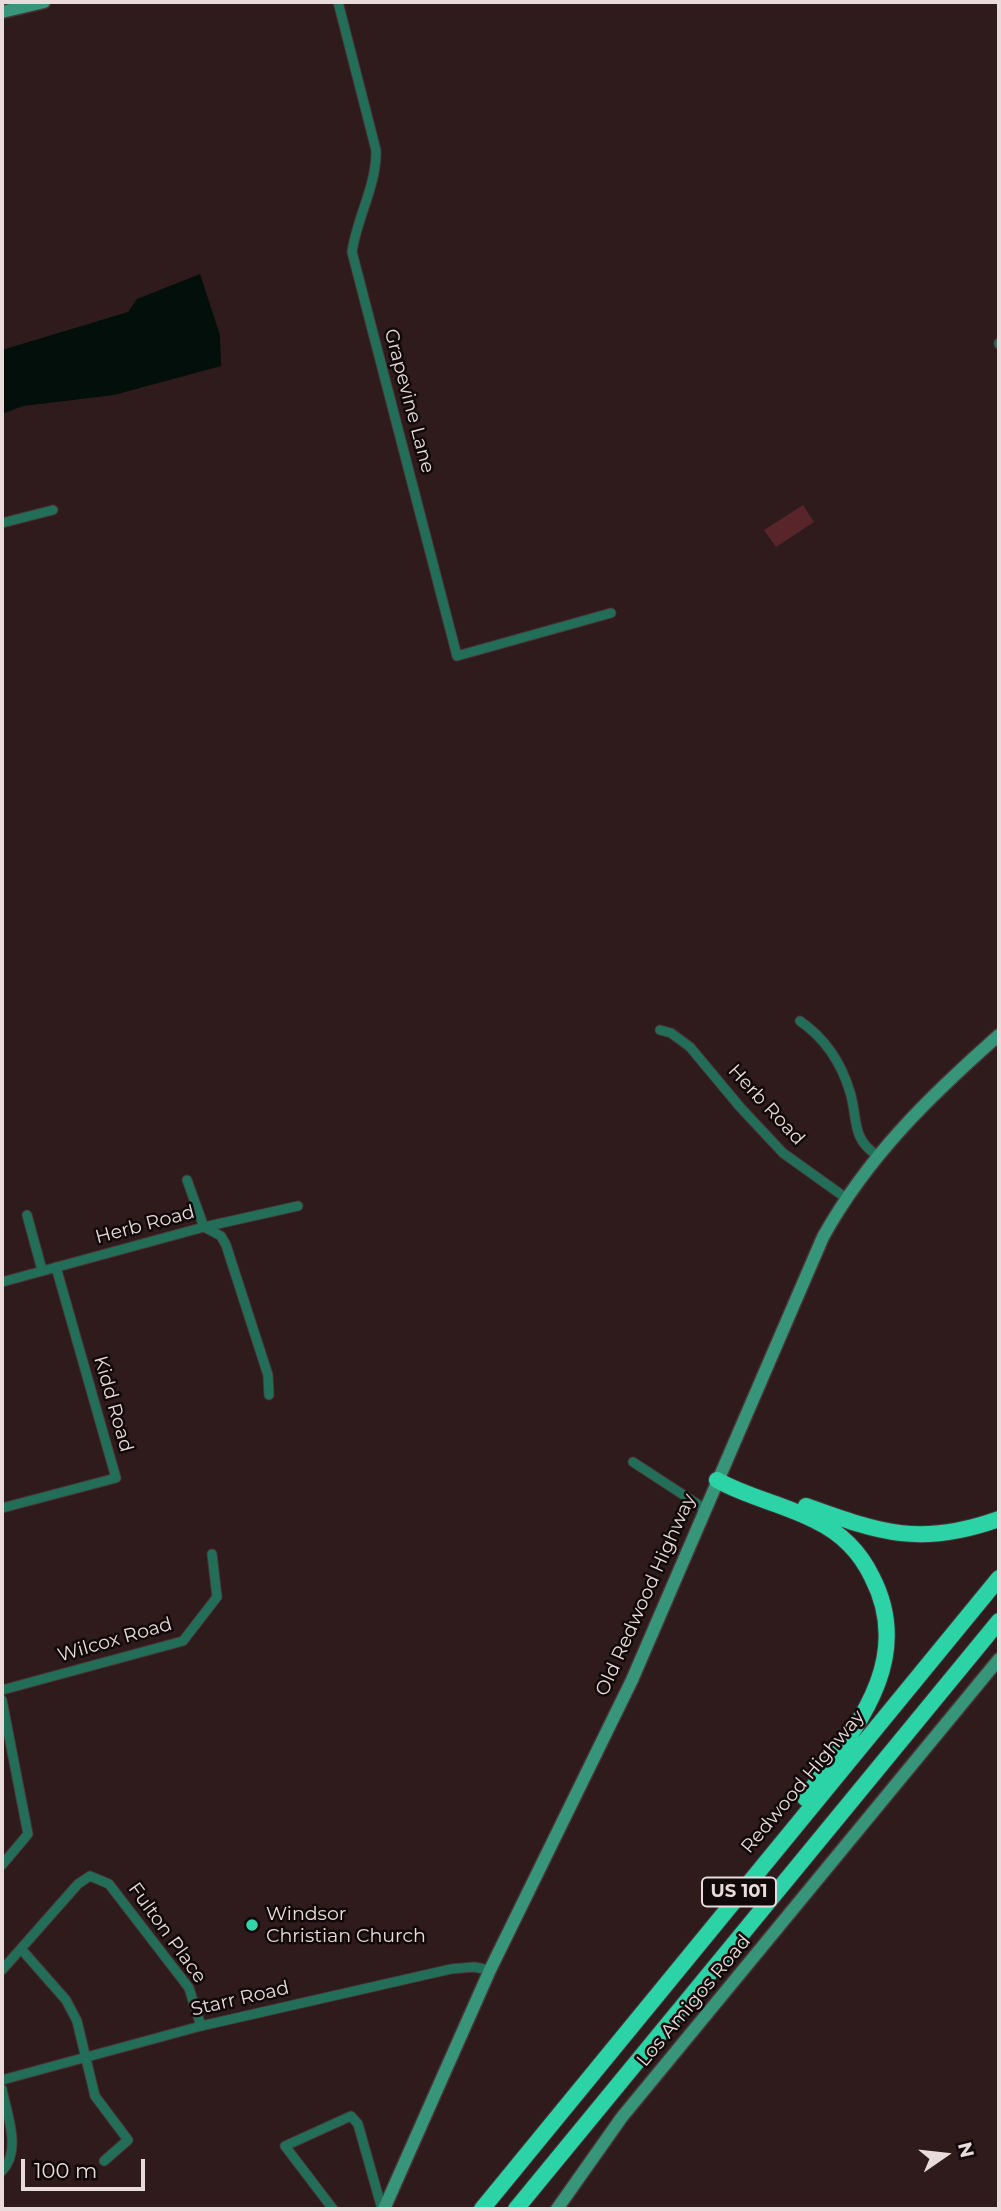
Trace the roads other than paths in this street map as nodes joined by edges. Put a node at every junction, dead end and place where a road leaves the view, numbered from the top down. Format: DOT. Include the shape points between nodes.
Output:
graph roads {
  1 [pos="44,2"];
  2 [pos="338,2"];
  3 [pos="2,12"];
  4 [pos="53,510"];
  5 [pos="2,523"];
  6 [pos="611,613"];
  7 [pos="800,1021"];
  8 [pos="660,1030"];
  9 [pos="999,1035"];
  10 [pos="877,1155"];
  11 [pos="187,1180"];
  12 [pos="846,1198"];
  13 [pos="298,1206"];
  14 [pos="27,1215"];
  15 [pos="204,1227"];
  16 [pos="56,1267"];
  17 [pos="43,1270"];
  18 [pos="2,1282"];
  19 [pos="269,1395"];
  20 [pos="633,1462"];
  21 [pos="717,1480"];
  22 [pos="2,1508"];
  23 [pos="705,1509"];
  24 [pos="999,1519"];
  25 [pos="212,1553"];
  26 [pos="999,1578"];
  27 [pos="999,1620"];
  28 [pos="999,1659"];
  29 [pos="2,1690"];
  30 [pos="2,1700"];
  31 [pos="2,1865"];
  32 [pos="728,1906"];
  33 [pos="22,1950"];
  34 [pos="489,1969"];
  35 [pos="2,1970"];
  36 [pos="201,2026"];
  37 [pos="85,2057"];
  38 [pos="2,2080"];
  39 [pos="2,2089"];
  40 [pos="9,2146"];
  41 [pos="104,2161"];
  42 [pos="2,2171"];
  43 [pos="333,2209"];
  44 [pos="383,2209"];
  45 [pos="482,2209"];
  46 [pos="516,2209"];
  47 [pos="557,2209"];
  1 -- 3 [label="main road"];
  2 -- 6 [label="street, Grapevine Lane" via="376,150 376,169 356,224 352,252 457,656"];
  4 -- 5 [label="street"];
  7 -- 10 [label="street" via="830,1049 850,1093 858,1136 863,1147"];
  8 -- 12 [label="street, Herb Road" via="671,1033 698,1057 783,1153"];
  9 -- 10 [label="main road, Old Redwood Highway" via="935,1093"];
  10 -- 12 [label="main road, Old Redwood Highway"];
  11 -- 15 [label="street"];
  12 -- 21 [label="main road, Old Redwood Highway" via="807,1268"];
  13 -- 15 [label="street, Herb Road"];
  14 -- 17 [label="street"];
  15 -- 16 [label="street, Herb Road"];
  15 -- 19 [label="street" via="221,1236 226,1245 268,1375"];
  16 -- 17 [label="street, Herb Road"];
  16 -- 22 [label="street, Kidd Road" via="116,1478"];
  17 -- 18 [label="street, Herb Road"];
  20 -- 23 [label="street"];
  21 -- 23 [label="main road, Old Redwood Highway"];
  21 -- 24 [label="highway" via="743,1484 891,1534 935,1535"];
  21 -- 32 [label="highway" via="816,1520 841,1536 868,1568 888,1623 886,1660 866,1707"];
  23 -- 34 [label="main road, Old Redwood Highway" via="632,1680"];
  25 -- 29 [label="street, Wilcox Road" via="217,1597 183,1641"];
  26 -- 32 [label="highway, Redwood Highway / US 101"];
  27 -- 46 [label="highway, US 101"];
  28 -- 47 [label="main road, Los Amigos Road" via="622,2117"];
  30 -- 31 [label="street" via="28,1834"];
  32 -- 45 [label="highway, Redwood Highway / US 101"];
  33 -- 35 [label="street, Fulton Place"];
  33 -- 36 [label="street, Fulton Place" via="78,1884 90,1876 100,1879 109,1884 189,1988"];
  33 -- 37 [label="street" via="66,2000 77,2021"];
  34 -- 36 [label="street, Starr Road" via="451,1969"];
  34 -- 44 [label="main road, Old Redwood Highway"];
  36 -- 37 [label="street, Starr Road"];
  37 -- 38 [label="street, Starr Road"];
  37 -- 41 [label="street" via="95,2096 128,2140"];
  39 -- 40 [label="street"];
  40 -- 42 [label="street" via="9,2163"];
  43 -- 44 [label="street" via="285,2147 351,2116 358,2124"];
}
